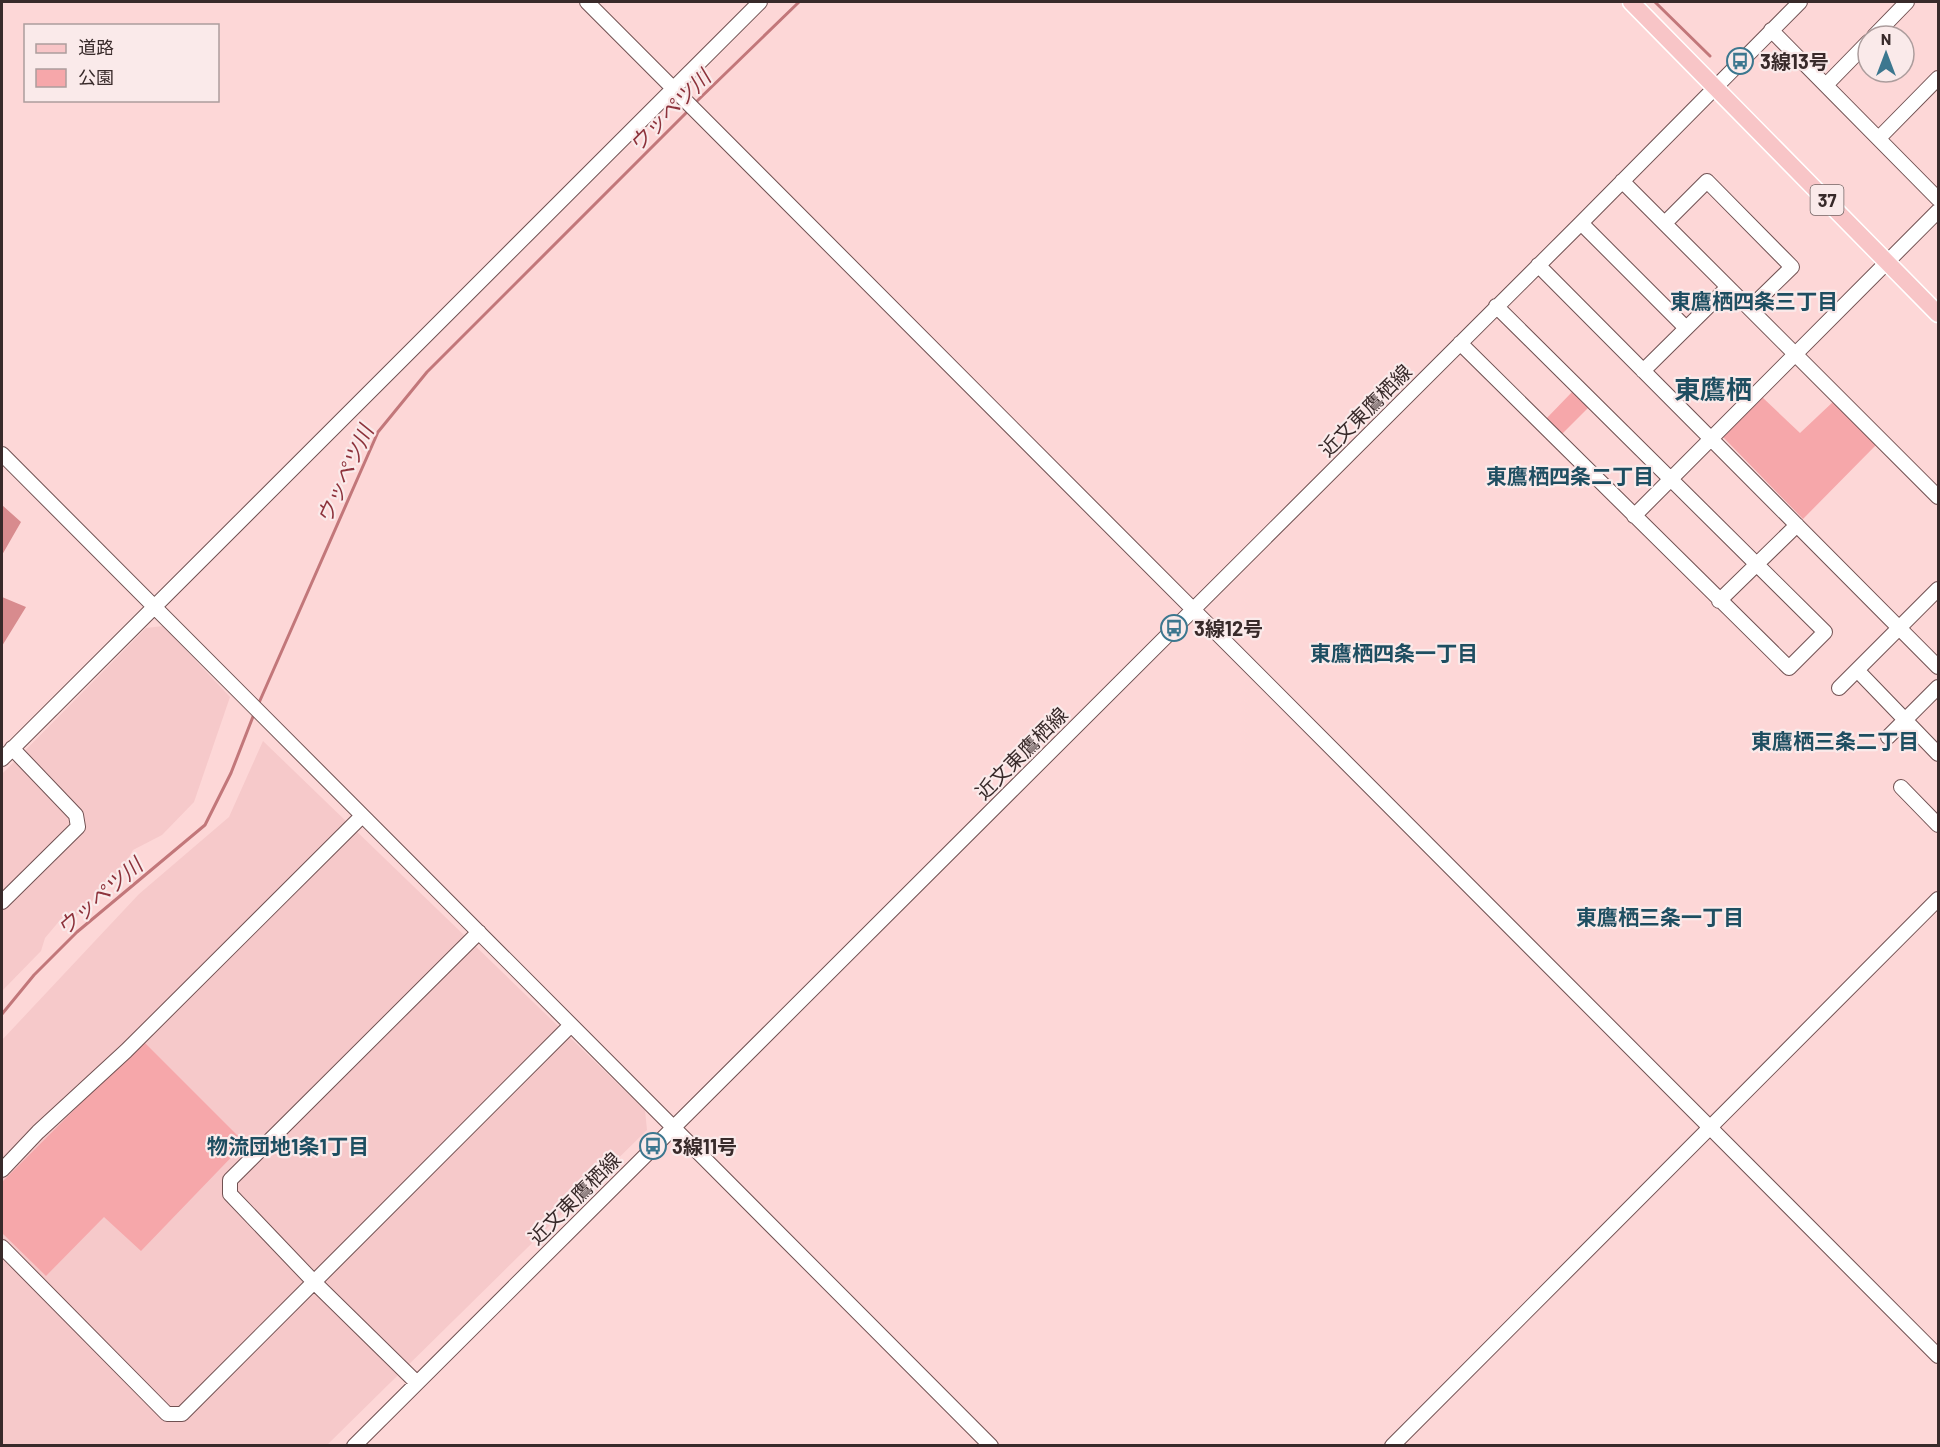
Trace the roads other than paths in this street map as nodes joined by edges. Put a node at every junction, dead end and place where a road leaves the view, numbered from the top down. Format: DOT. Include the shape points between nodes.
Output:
graph roads {
  1 [pos="587,2"];
  2 [pos="760,2"];
  3 [pos="1631,2"];
  4 [pos="1800,2"];
  5 [pos="1908,2"];
  6 [pos="1886,24"];
  7 [pos="1771,30"];
  8 [pos="1856,54"];
  9 [pos="1938,78"];
  10 [pos="1826,85"];
  11 [pos="1714,88"];
  12 [pos="678,94"];
  13 [pos="1879,138"];
  14 [pos="1622,181"];
  15 [pos="1938,199"];
  16 [pos="1938,211"];
  17 [pos="1581,223"];
  18 [pos="1665,223"];
  19 [pos="1888,262"];
  20 [pos="1538,265"];
  21 [pos="1728,287"];
  22 [pos="1496,306"];
  23 [pos="1750,308"];
  24 [pos="1938,314"];
  25 [pos="1686,328"];
  26 [pos="1460,343"];
  27 [pos="1796,354"];
  28 [pos="1643,371"];
  29 [pos="1711,439"];
  30 [pos="2,454"];
  31 [pos="1670,480"];
  32 [pos="1938,497"];
  33 [pos="1634,516"];
  34 [pos="1797,525"];
  35 [pos="1757,564"];
  36 [pos="1938,589"];
  37 [pos="1719,601"];
  38 [pos="153,606"];
  39 [pos="1193,609"];
  40 [pos="1899,628"];
  41 [pos="1938,667"];
  42 [pos="1857,670"];
  43 [pos="1938,687"];
  44 [pos="1839,688"];
  45 [pos="1905,720"];
  46 [pos="1888,738"];
  47 [pos="12,748"];
  48 [pos="1938,754"];
  49 [pos="2,759"];
  50 [pos="1901,787"];
  51 [pos="362,816"];
  52 [pos="1938,825"];
  53 [pos="1938,899"];
  54 [pos="2,902"];
  55 [pos="478,932"];
  56 [pos="571,1025"];
  57 [pos="673,1126"];
  58 [pos="1710,1128"];
  59 [pos="2,1170"];
  60 [pos="2,1247"];
  61 [pos="314,1282"];
  62 [pos="1938,1356"];
  63 [pos="417,1383"];
  64 [pos="354,1446"];
  65 [pos="991,1446"];
  66 [pos="1392,1446"];
  1 -- 12 [label="street"];
  2 -- 12 [label="street"];
  3 -- 11 [label="main road, 37"];
  4 -- 7 [label="street, 近文東鷹栖線"];
  5 -- 6 [label="street"];
  7 -- 10 [label="street"];
  7 -- 11 [label="street, 近文東鷹栖線"];
  8 -- 10 [label="street"];
  9 -- 13 [label="street"];
  10 -- 13 [label="street"];
  11 -- 14 [label="street, 近文東鷹栖線"];
  11 -- 19 [label="main road, 37"];
  12 -- 38 [label="street"];
  12 -- 39 [label="street"];
  13 -- 15 [label="street"];
  14 -- 17 [label="street, 近文東鷹栖線"];
  14 -- 18 [label="street"];
  16 -- 19 [label="street"];
  17 -- 20 [label="street, 近文東鷹栖線"];
  17 -- 25 [label="street"];
  18 -- 21 [label="street"];
  18 -- 23 [label="street" via="1707,182 1792,267"];
  19 -- 24 [label="main road, 37"];
  19 -- 27 [label="street"];
  20 -- 22 [label="street, 近文東鷹栖線"];
  20 -- 28 [label="street"];
  21 -- 23 [label="street"];
  21 -- 25 [label="street"];
  22 -- 26 [label="street, 近文東鷹栖線"];
  22 -- 31 [label="street"];
  23 -- 27 [label="street"];
  25 -- 28 [label="street"];
  26 -- 33 [label="street"];
  26 -- 39 [label="street, 近文東鷹栖線"];
  27 -- 29 [label="street"];
  27 -- 32 [label="street"];
  28 -- 29 [label="street"];
  29 -- 31 [label="street"];
  29 -- 34 [label="street"];
  30 -- 38 [label="street"];
  31 -- 33 [label="street"];
  31 -- 35 [label="street"];
  33 -- 37 [label="street"];
  34 -- 35 [label="street"];
  34 -- 40 [label="street"];
  35 -- 37 [label="street"];
  35 -- 37 [label="street" via="1825,632 1789,668"];
  36 -- 40 [label="street"];
  38 -- 47 [label="street"];
  38 -- 51 [label="street"];
  39 -- 57 [label="street, 近文東鷹栖線"];
  39 -- 58 [label="street"];
  40 -- 41 [label="street"];
  40 -- 42 [label="street"];
  42 -- 44 [label="street"];
  42 -- 45 [label="street"];
  43 -- 45 [label="street"];
  45 -- 46 [label="street"];
  45 -- 48 [label="street"];
  47 -- 49 [label="street"];
  47 -- 54 [label="street" via="76,815 78,827"];
  50 -- 52 [label="street"];
  51 -- 55 [label="street"];
  51 -- 59 [label="street"];
  53 -- 58 [label="street"];
  55 -- 56 [label="street"];
  55 -- 61 [label="street" via="230,1180 230,1194"];
  56 -- 57 [label="street"];
  56 -- 61 [label="street"];
  57 -- 63 [label="street, 近文東鷹栖線"];
  57 -- 65 [label="street"];
  58 -- 62 [label="street"];
  58 -- 66 [label="street"];
  60 -- 61 [label="street" via="167,1414 182,1414"];
  61 -- 63 [label="street"];
  63 -- 64 [label="street, 近文東鷹栖線"];
}
